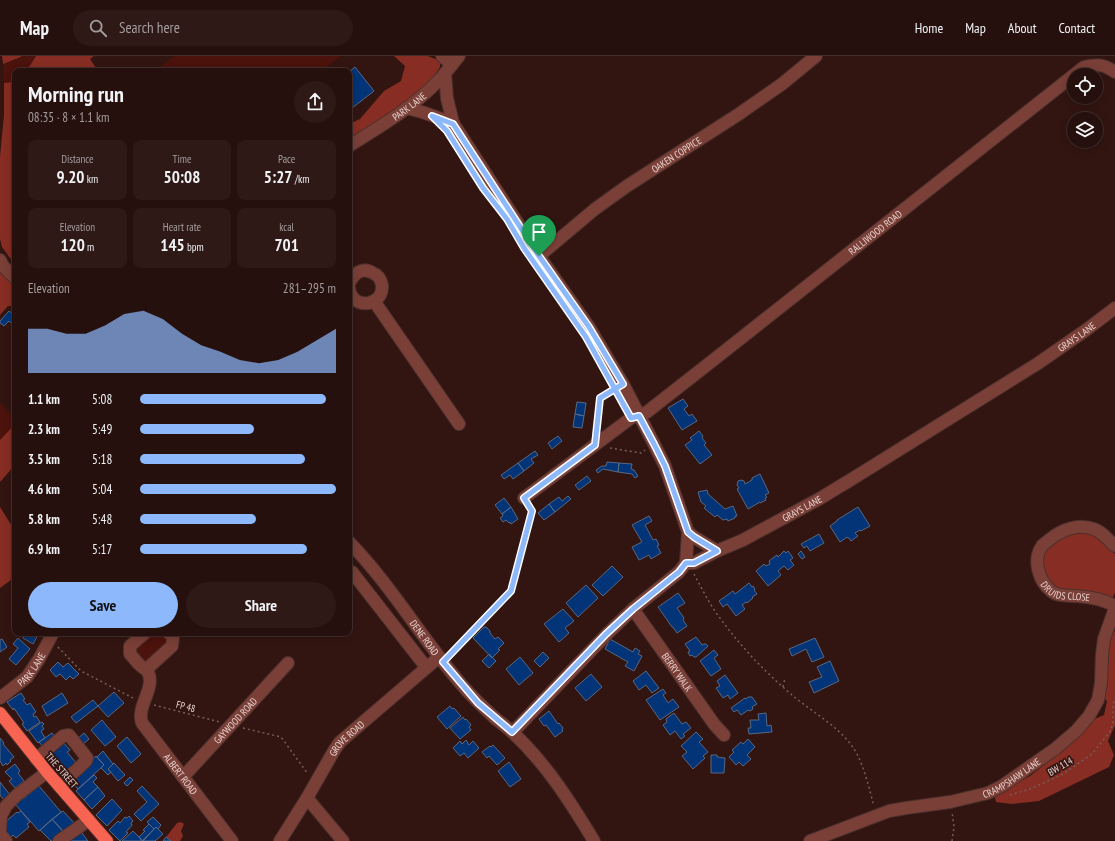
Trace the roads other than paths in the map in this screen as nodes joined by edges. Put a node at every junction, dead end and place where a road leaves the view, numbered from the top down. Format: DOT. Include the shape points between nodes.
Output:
graph roads {
  1 [pos="442,56"];
  2 [pos="816,56"];
  3 [pos="1094,56"];
  4 [pos="452,65"];
  5 [pos="1084,67"];
  6 [pos="1115,72"];
  7 [pos="406,108"];
  8 [pos="453,124"];
  9 [pos="352,144"];
  10 [pos="539,256"];
  11 [pos="0,260"];
  12 [pos="12,275"];
  13 [pos="352,278"];
  14 [pos="352,297"];
  15 [pos="374,301"];
  16 [pos="1115,308"];
  17 [pos="639,416"];
  18 [pos="459,424"];
  19 [pos="524,498"];
  20 [pos="688,532"];
  21 [pos="352,545"];
  22 [pos="1115,546"];
  23 [pos="717,551"];
  24 [pos="686,563"];
  25 [pos="352,572"];
  26 [pos="1115,607"];
  27 [pos="633,609"];
  28 [pos="51,636"];
  29 [pos="142,636"];
  30 [pos="172,636"];
  31 [pos="441,659"];
  32 [pos="288,663"];
  33 [pos="426,667"];
  34 [pos="147,671"];
  35 [pos="0,698"];
  36 [pos="0,713"];
  37 [pos="512,732"];
  38 [pos="724,735"];
  39 [pos="36,759"];
  40 [pos="47,772"];
  41 [pos="183,777"];
  42 [pos="59,786"];
  43 [pos="307,798"];
  44 [pos="89,820"];
  45 [pos="0,832"];
  46 [pos="6,841"];
  47 [pos="59,841"];
  48 [pos="107,841"];
  49 [pos="232,841"];
  50 [pos="280,841"];
  51 [pos="343,841"];
  52 [pos="594,841"];
  53 [pos="810,841"];
  1 -- 4 [label="street"];
  2 -- 10 [label="street, OAKEN COPPICE" via="739,114 595,209"];
  3 -- 5 [label="street, RALLIWOOD ROAD"];
  4 -- 7 [label="street, PARK LANE" via="429,90"];
  4 -- 8 [label="street" via="447,98"];
  5 -- 6 [label="street" via="1096,64"];
  5 -- 17 [label="street, RALLIWOOD ROAD" via="722,354"];
  7 -- 8 [label="street"];
  7 -- 9 [label="street, PARK LANE"];
  8 -- 10 [label="street"];
  10 -- 17 [label="street" via="589,327"];
  11 -- 12 [label="street"];
  13 -- 15 [label="street" via="357,272 364,270 378,275 382,289"];
  14 -- 15 [label="street" via="360,303"];
  15 -- 18 [label="street"];
  16 -- 23 [label="street, GRAYS LANE" via="1037,364 859,475 781,520"];
  17 -- 19 [label="street, RALLIWOOD ROAD" via="631,418"];
  17 -- 20 [label="street" via="665,466"];
  20 -- 23 [label="street"];
  20 -- 24 [label="street"];
  21 -- 31 [label="street, DENE ROAD" via="381,579"];
  22 -- 26 [label="street, DRUIDS CLOSE" via="1096,530 1074,527 1061,531 1042,546 1038,554 1038,563 1039,574 1052,592 1061,596 1096,598"];
  23 -- 24 [label="street, GRAYS LANE" via="694,563"];
  24 -- 27 [label="street, GRAYS LANE" via="679,572"];
  25 -- 33 [label="street, DENE ROAD"];
  26 -- 53 [label="street, CRAMPSHAW LANE" via="1104,639 1098,700 1076,731 1055,749 988,793 950,802 889,811"];
  27 -- 37 [label="street, GRAYS LANE"];
  27 -- 38 [label="street, BERRY WALK"];
  28 -- 35 [label="street, PARK LANE" via="26,677"];
  29 -- 34 [label="street" via="130,646 130,654"];
  30 -- 34 [label="street" via="172,646"];
  31 -- 33 [label="street, GROVE ROAD"];
  31 -- 37 [label="street, DENE ROAD" via="478,703"];
  32 -- 41 [label="street, GAYWOOD ROAD"];
  33 -- 43 [label="street, GROVE ROAD" via="340,742"];
  34 -- 41 [label="street, ALBERT ROAD" via="149,685 141,714 142,724"];
  36 -- 39 [label="highway, THE STREET"];
  37 -- 52 [label="street, DENE ROAD" via="536,756 572,804"];
  39 -- 40 [label="highway, THE STREET"];
  39 -- 42 [label="street" via="63,736 70,735 87,758"];
  40 -- 42 [label="highway, THE STREET"];
  40 -- 45 [label="street" via="6,806 1,816"];
  41 -- 49 [label="street, ALBERT ROAD"];
  42 -- 44 [label="highway, THE STREET"];
  43 -- 50 [label="street, GROVE ROAD"];
  43 -- 51 [label="street"];
  44 -- 47 [label="street"];
  44 -- 48 [label="highway, THE STREET"];
  45 -- 46 [label="street"];
}
